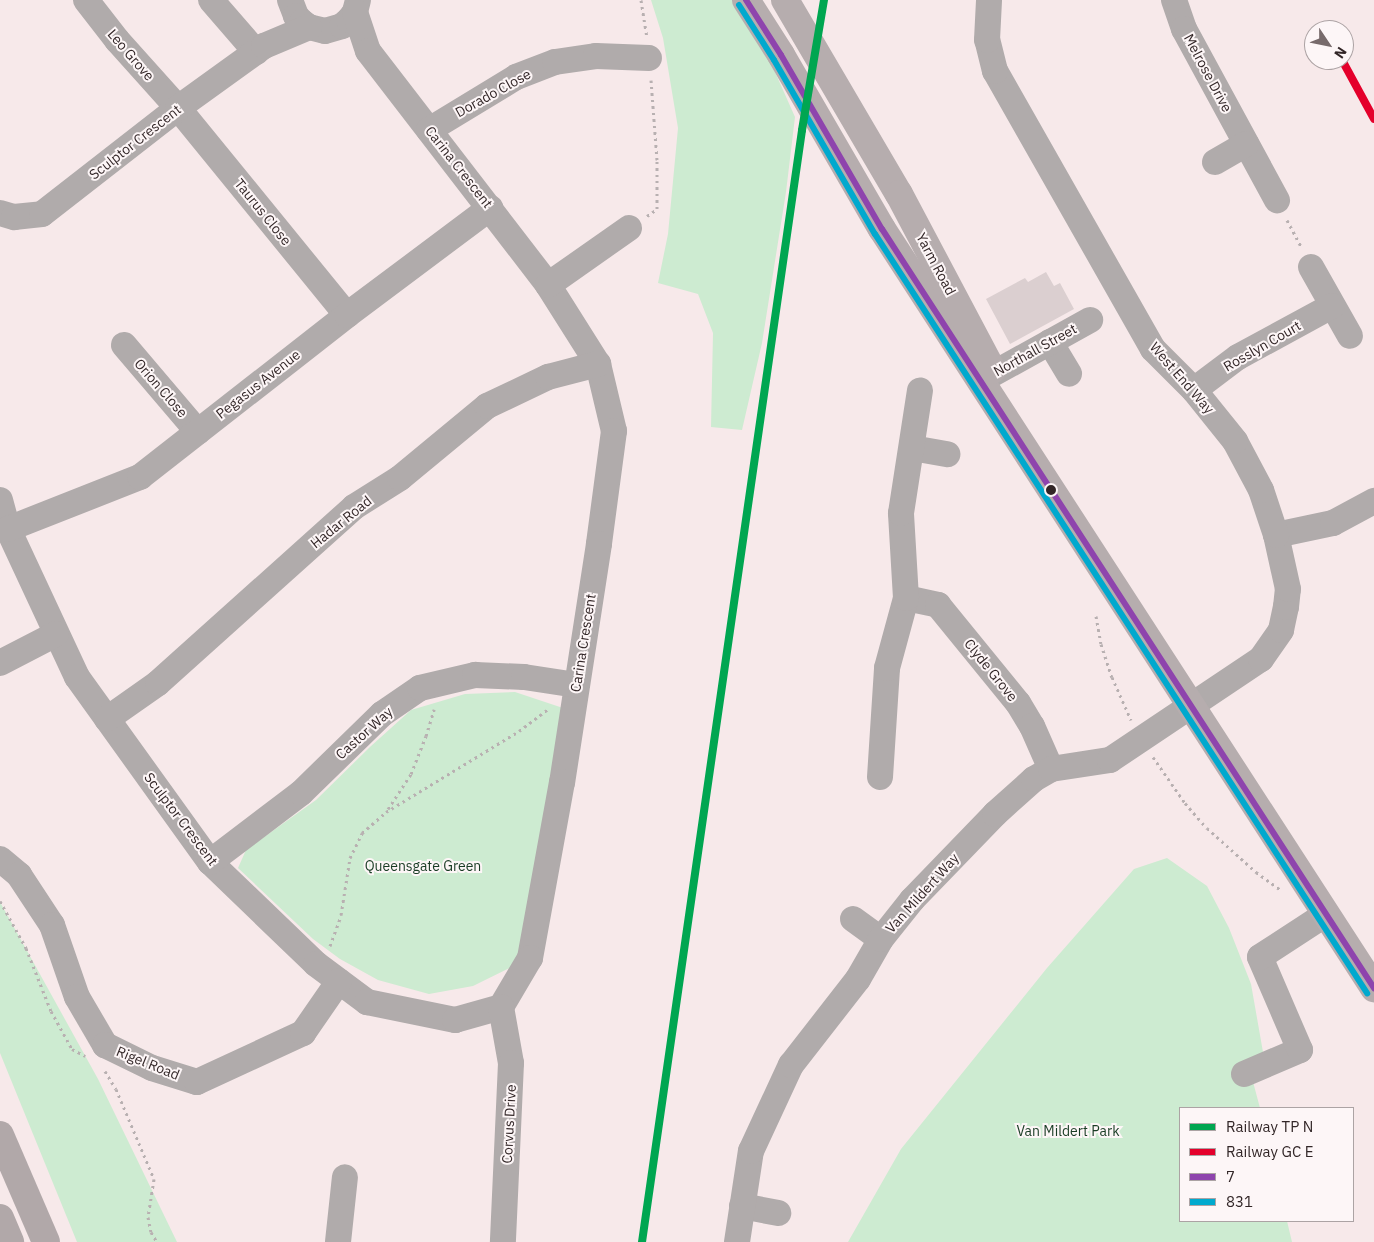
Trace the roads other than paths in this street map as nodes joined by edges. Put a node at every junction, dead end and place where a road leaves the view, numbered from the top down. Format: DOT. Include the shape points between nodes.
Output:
graph roads {
  1 [pos="86,0"];
  2 [pos="212,0"];
  3 [pos="746,0"];
  4 [pos="989,0"];
  5 [pos="1174,0"];
  6 [pos="291,4"];
  7 [pos="356,6"];
  8 [pos="790,8"];
  9 [pos="321,28"];
  10 [pos="260,49"];
  11 [pos="368,51"];
  12 [pos="649,58"];
  13 [pos="178,108"];
  14 [pos="429,130"];
  15 [pos="1246,144"];
  16 [pos="1215,162"];
  17 [pos="1277,200"];
  18 [pos="490,208"];
  19 [pos="0,213"];
  20 [pos="629,228"];
  21 [pos="1311,267"];
  22 [pos="548,285"];
  23 [pos="1332,306"];
  24 [pos="347,315"];
  25 [pos="1090,320"];
  26 [pos="1350,336"];
  27 [pos="1050,342"];
  28 [pos="124,344"];
  29 [pos="598,364"];
  30 [pos="1069,374"];
  31 [pos="987,377"];
  32 [pos="920,390"];
  33 [pos="1194,390"];
  34 [pos="198,432"];
  35 [pos="912,448"];
  36 [pos="947,454"];
  37 [pos="0,500"];
  38 [pos="1374,500"];
  39 [pos="8,529"];
  40 [pos="1276,535"];
  41 [pos="906,598"];
  42 [pos="56,634"];
  43 [pos="0,663"];
  44 [pos="576,685"];
  45 [pos="1191,707"];
  46 [pos="106,719"];
  47 [pos="1051,769"];
  48 [pos="880,778"];
  49 [pos="0,859"];
  50 [pos="210,862"];
  51 [pos="1326,914"];
  52 [pos="853,919"];
  53 [pos="881,939"];
  54 [pos="339,981"];
  55 [pos="1374,988"];
  56 [pos="501,1007"];
  57 [pos="1244,1074"];
  58 [pos="0,1135"];
  59 [pos="345,1177"];
  60 [pos="742,1206"];
  61 [pos="778,1213"];
  62 [pos="0,1218"];
  63 [pos="10,1242"];
  64 [pos="46,1242"];
  65 [pos="338,1242"];
  66 [pos="503,1242"];
  67 [pos="736,1242"];
  1 -- 13 [label="street, Leo Grove"];
  2 -- 10 [label="street"];
  3 -- 31 [label="main road, Yarm Road" via="882,229"];
  4 -- 33 [label="street, West End Way" via="987,40 995,71 1153,349"];
  5 -- 15 [label="street, Melrose Drive" via="1184,29"];
  6 -- 9 [label="street, Carina Crescent" via="296,16"];
  6 -- 10 [label="street, Sculptor Crescent"];
  7 -- 9 [label="street, Sculptor Crescent" via="342,26"];
  7 -- 11 [label="street, Carina Crescent"];
  8 -- 31 [label="main road, Yarm Road" via="899,194"];
  9 -- 10 [label="street, Sculptor Crescent"];
  9 -- 11 [label="street, Carina Crescent"];
  10 -- 13 [label="street, Sculptor Crescent"];
  11 -- 14 [label="street, Carina Crescent"];
  12 -- 14 [label="street, Dorado Close" via="596,56 556,62 516,77"];
  13 -- 19 [label="street, Sculptor Crescent" via="42,214 14,216"];
  13 -- 24 [label="street, Taurus Close"];
  14 -- 18 [label="street, Carina Crescent"];
  15 -- 16 [label="street"];
  15 -- 17 [label="street, Melrose Drive"];
  18 -- 22 [label="street, Carina Crescent"];
  18 -- 24 [label="street, Pegasus Avenue"];
  20 -- 22 [label="street"];
  21 -- 23 [label="street"];
  22 -- 29 [label="street, Carina Crescent"];
  23 -- 26 [label="street"];
  23 -- 33 [label="street, Rosslyn Court" via="1238,357"];
  24 -- 34 [label="street, Pegasus Avenue"];
  25 -- 27 [label="street, Northall Street"];
  27 -- 30 [label="street"];
  27 -- 31 [label="street, Northall Street"];
  28 -- 34 [label="street, Orion Close"];
  29 -- 44 [label="street, Carina Crescent" via="614,431"];
  29 -- 46 [label="street, Hadar Road" via="548,377 487,406 400,478 354,507 158,683"];
  31 -- 45 [label="main road, Yarm Road" via="1078,533"];
  32 -- 35 [label="street"];
  33 -- 40 [label="street, West End Way" via="1235,441 1261,490"];
  34 -- 39 [label="street, Pegasus Avenue" via="140,477"];
  35 -- 36 [label="street"];
  35 -- 41 [label="street" via="901,513"];
  37 -- 39 [label="street, Sculptor Crescent"];
  38 -- 40 [label="street" via="1333,523"];
  39 -- 42 [label="street, Sculptor Crescent"];
  40 -- 45 [label="street, West End Way" via="1288,589 1281,630 1261,659"];
  41 -- 47 [label="street, Clyde Grove" via="938,605 1018,703"];
  41 -- 48 [label="street" via="887,668"];
  42 -- 43 [label="street"];
  42 -- 46 [label="street, Sculptor Crescent" via="77,677"];
  44 -- 50 [label="street, Castor Way" via="524,677 475,675 420,688 382,714 301,793"];
  44 -- 56 [label="street, Carina Crescent" via="530,958"];
  45 -- 47 [label="street, Van Mildert Way" via="1110,760"];
  45 -- 51 [label="main road, Yarm Road"];
  46 -- 50 [label="street, Sculptor Crescent"];
  47 -- 53 [label="street, Van Mildert Way" via="1034,779 995,814 912,900"];
  49 -- 54 [label="street, Rigel Road" via="19,875 52,924 77,997 105,1045 152,1068 197,1082 206,1078 302,1033"];
  50 -- 54 [label="street, Sculptor Crescent" via="316,964"];
  51 -- 55 [label="main road, Yarm Road"];
  51 -- 57 [label="street" via="1260,957 1300,1050"];
  52 -- 53 [label="street"];
  53 -- 60 [label="street, Van Mildert Way" via="858,979 790,1065 751,1151"];
  54 -- 56 [label="street, Sculptor Crescent" via="368,1002 455,1020"];
  56 -- 66 [label="street, Corvus Drive" via="512,1062"];
  58 -- 64 [label="highway"];
  59 -- 65 [label="street"];
  60 -- 61 [label="street"];
  60 -- 67 [label="street, Van Mildert Way"];
  62 -- 63 [label="highway"];
}
